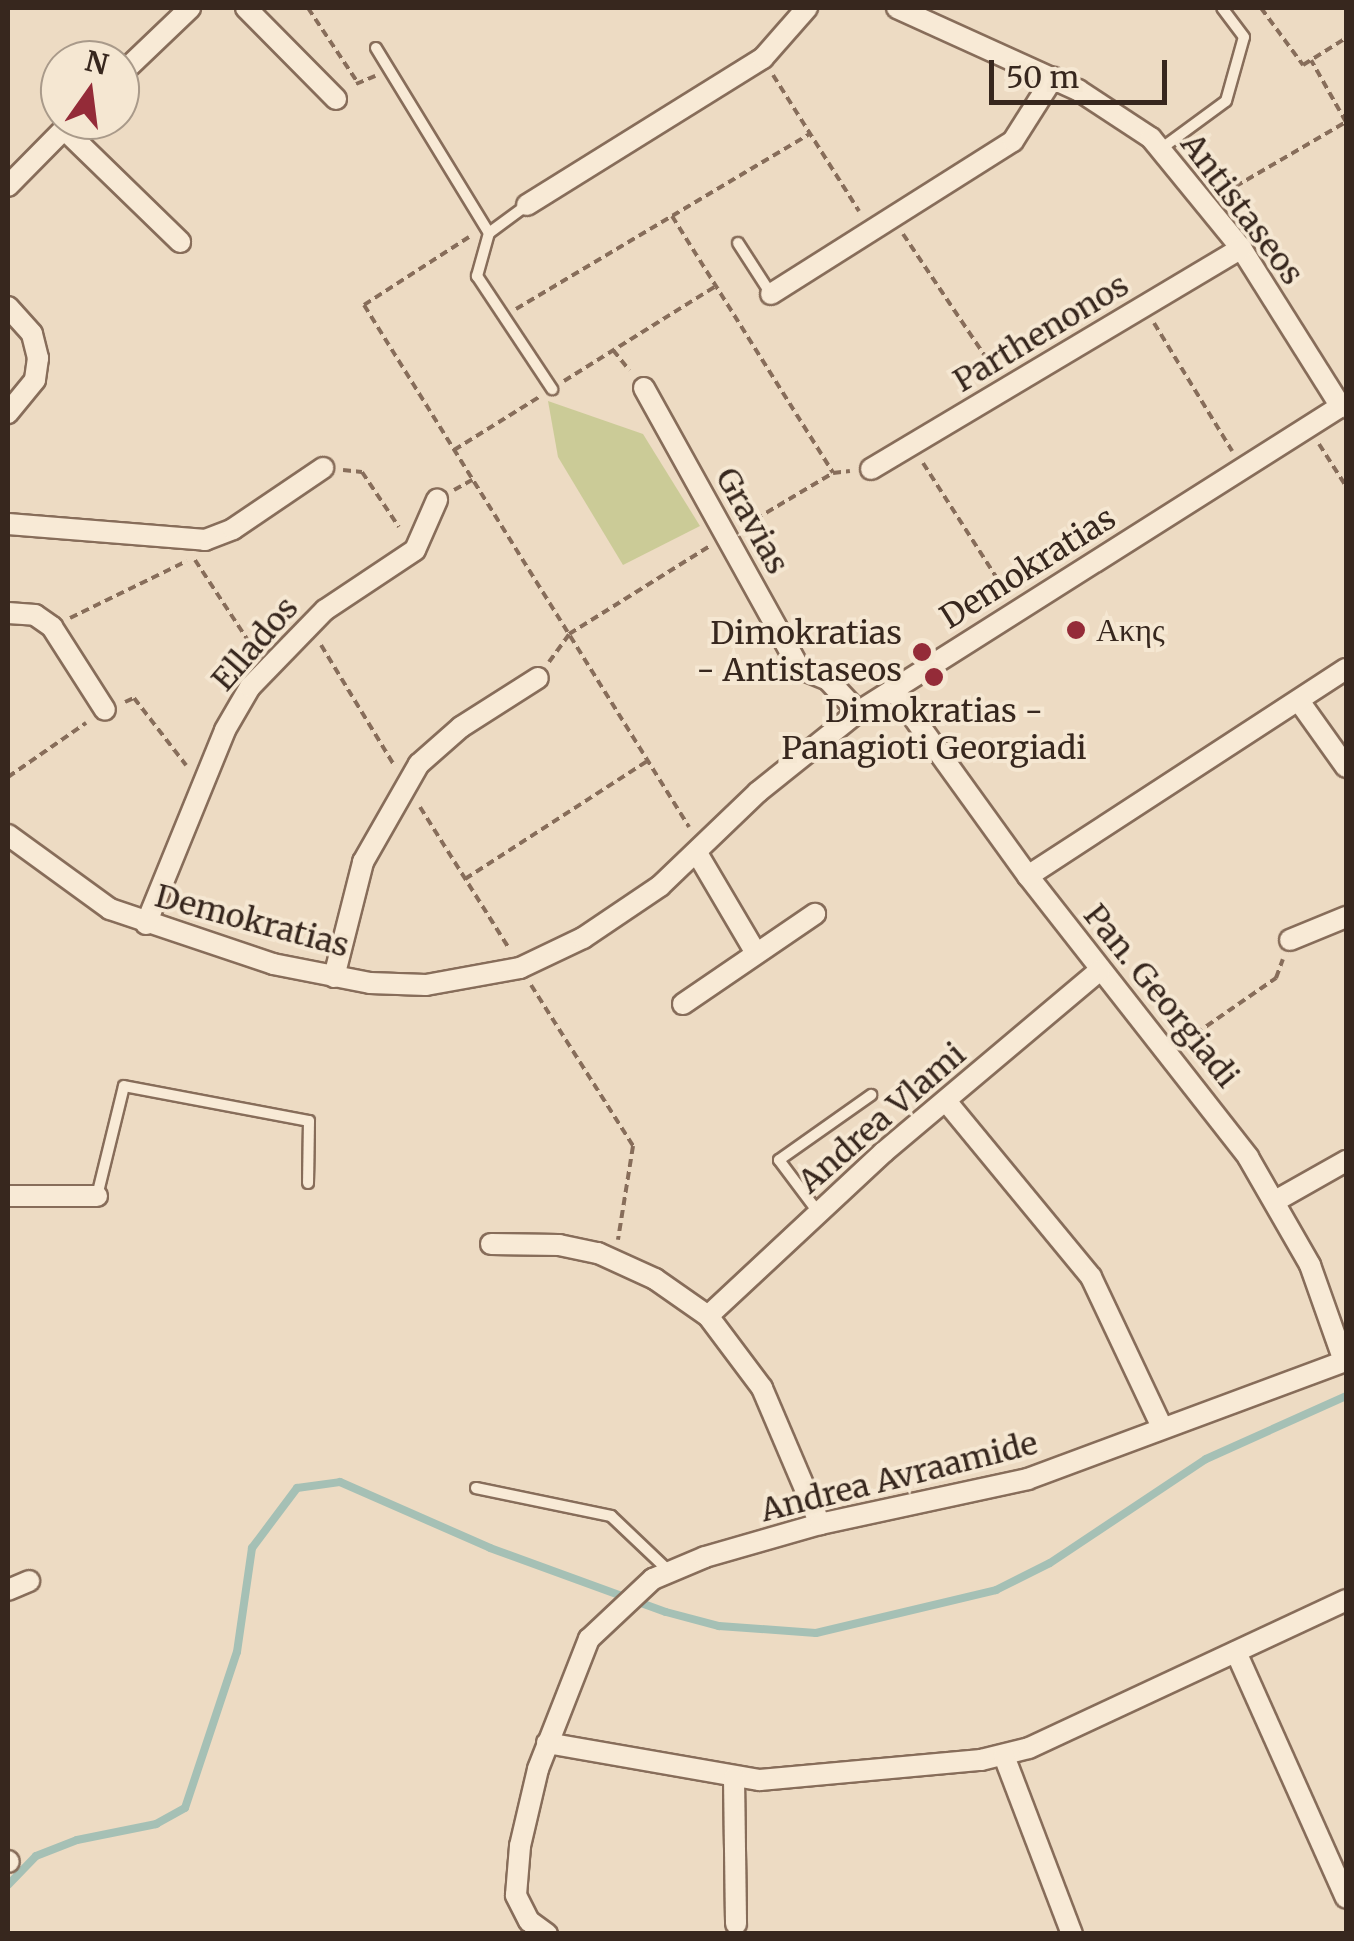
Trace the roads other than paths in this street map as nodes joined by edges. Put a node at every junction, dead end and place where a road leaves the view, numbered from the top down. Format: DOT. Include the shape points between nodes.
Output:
graph roads {
  1 [pos="190,8"];
  2 [pos="246,8"];
  3 [pos="807,8"];
  4 [pos="897,8"];
  5 [pos="1222,8"];
  6 [pos="376,48"];
  7 [pos="140,56"];
  8 [pos="1052,78"];
  9 [pos="336,98"];
  10 [pos="54,140"];
  11 [pos="83,140"];
  12 [pos="1162,148"];
  13 [pos="8,186"];
  14 [pos="527,205"];
  15 [pos="487,230"];
  16 [pos="180,242"];
  17 [pos="738,243"];
  18 [pos="1240,248"];
  19 [pos="771,294"];
  20 [pos="8,307"];
  21 [pos="552,388"];
  22 [pos="644,388"];
  23 [pos="1344,405"];
  24 [pos="8,413"];
  25 [pos="323,468"];
  26 [pos="872,469"];
  27 [pos="437,500"];
  28 [pos="8,524"];
  29 [pos="8,614"];
  30 [pos="1346,669"];
  31 [pos="538,678"];
  32 [pos="893,688"];
  33 [pos="1299,701"];
  34 [pos="105,710"];
  35 [pos="858,712"];
  36 [pos="1346,767"];
  37 [pos="8,835"];
  38 [pos="699,851"];
  39 [pos="1028,876"];
  40 [pos="815,914"];
  41 [pos="1346,917"];
  42 [pos="146,924"];
  43 [pos="1290,940"];
  44 [pos="756,953"];
  45 [pos="1100,970"];
  46 [pos="334,977"];
  47 [pos="683,1004"];
  48 [pos="870,1094"];
  49 [pos="946,1101"];
  50 [pos="1346,1161"];
  51 [pos="308,1183"];
  52 [pos="8,1196"];
  53 [pos="97,1196"];
  54 [pos="1277,1200"];
  55 [pos="818,1212"];
  56 [pos="491,1244"];
  57 [pos="708,1316"];
  58 [pos="1345,1361"];
  59 [pos="1161,1425"];
  60 [pos="476,1488"];
  61 [pos="820,1524"];
  62 [pos="669,1571"];
  63 [pos="30,1581"];
  64 [pos="8,1590"];
  65 [pos="1346,1600"];
  66 [pos="1236,1652"];
  67 [pos="547,1744"];
  68 [pos="1004,1756"];
  69 [pos="734,1778"];
  70 [pos="1346,1898"];
  71 [pos="736,1924"];
  72 [pos="548,1934"];
  73 [pos="1072,1934"];
  1 -- 7 [label="street"];
  2 -- 9 [label="street"];
  3 -- 14 [label="street" via="763,58"];
  4 -- 8 [label="street, Antistaseos"];
  5 -- 12 [label="lane" via="1244,37 1226,101"];
  6 -- 15 [label="lane"];
  8 -- 12 [label="street, Antistaseos" via="1127,119"];
  8 -- 19 [label="street" via="1013,141"];
  10 -- 13 [label="street"];
  11 -- 16 [label="street"];
  12 -- 18 [label="street, Antistaseos"];
  14 -- 15 [label="lane"];
  15 -- 21 [label="lane" via="477,276"];
  17 -- 19 [label="lane"];
  18 -- 23 [label="street, Antistaseos"];
  18 -- 26 [label="street, Parthenonos"];
  20 -- 24 [label="street" via="32,334 38,365 35,380"];
  22 -- 35 [label="street, Gravias" via="799,668 828,680"];
  23 -- 32 [label="street, Demokratias"];
  25 -- 28 [label="street" via="205,540"];
  27 -- 42 [label="street, Ellados" via="415,550 308,624 236,707"];
  29 -- 34 [label="street" via="35,616 52,627"];
  30 -- 33 [label="street"];
  31 -- 46 [label="street" via="446,738 406,784 363,862"];
  32 -- 35 [label="street, Demokratias"];
  32 -- 39 [label="street, Pan. Georgiadi"];
  33 -- 36 [label="street"];
  33 -- 39 [label="street"];
  35 -- 38 [label="street, Demokratias" via="758,792"];
  37 -- 42 [label="street, Demokratias" via="85,896"];
  38 -- 44 [label="street"];
  38 -- 46 [label="street, Demokratias" via="604,926 520,968 452,984"];
  39 -- 45 [label="street, Pan. Georgiadi"];
  40 -- 44 [label="street"];
  41 -- 43 [label="street"];
  42 -- 46 [label="street, Demokratias"];
  44 -- 47 [label="street"];
  45 -- 49 [label="street, Andrea Vlami"];
  45 -- 54 [label="street, Pan. Georgiadi"];
  48 -- 55 [label="lane" via="778,1160"];
  49 -- 55 [label="street, Andrea Vlami"];
  49 -- 59 [label="street" via="1090,1277"];
  50 -- 54 [label="street"];
  51 -- 53 [label="lane" via="309,1121 124,1086"];
  52 -- 53 [label="street"];
  54 -- 58 [label="street, Pan. Georgiadi"];
  55 -- 57 [label="street, Andrea Vlami"];
  56 -- 57 [label="street" via="560,1244 615,1259"];
  57 -- 61 [label="street" via="762,1388"];
  58 -- 59 [label="street, Andrea Avraamide"];
  59 -- 61 [label="street, Andrea Avraamide" via="1028,1479"];
  60 -- 62 [label="lane" via="611,1516"];
  61 -- 62 [label="street, Andrea Avraamide"];
  62 -- 67 [label="street, Andrea Avraamide" via="611,1613 573,1670"];
  63 -- 64 [label="street"];
  65 -- 66 [label="street"];
  66 -- 68 [label="street"];
  66 -- 70 [label="street"];
  67 -- 69 [label="street"];
  67 -- 72 [label="street, Andrea Avraamide" via="520,1846 516,1895 524,1915"];
  68 -- 69 [label="street" via="830,1778"];
  68 -- 73 [label="street"];
  69 -- 71 [label="street"];
}
